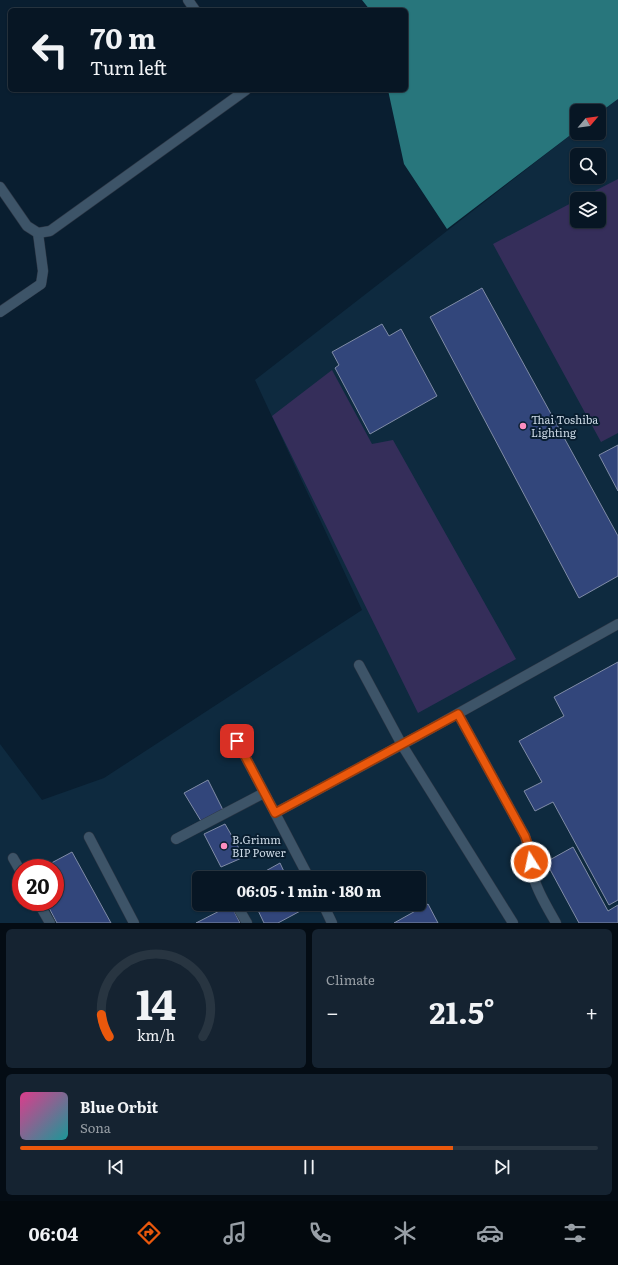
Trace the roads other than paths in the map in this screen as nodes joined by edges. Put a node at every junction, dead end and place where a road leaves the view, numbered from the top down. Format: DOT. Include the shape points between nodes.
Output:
graph roads {
  1 [pos="243,92"];
  2 [pos="0,186"];
  3 [pos="38,233"];
  4 [pos="0,312"];
  5 [pos="618,624"];
  6 [pos="359,665"];
  7 [pos="458,714"];
  8 [pos="237,741"];
  9 [pos="402,745"];
  10 [pos="264,792"];
  11 [pos="275,813"];
  12 [pos="89,836"];
  13 [pos="176,840"];
  14 [pos="305,871"];
  15 [pos="43,911"];
  16 [pos="240,911"];
  17 [pos="326,911"];
  18 [pos="50,923"];
  19 [pos="134,923"];
  20 [pos="247,923"];
  21 [pos="332,923"];
  22 [pos="513,923"];
  23 [pos="556,923"];
  1 -- 3 [label="street" via="50,231"];
  2 -- 3 [label="street" via="27,226"];
  3 -- 4 [label="street" via="43,271 41,284"];
  5 -- 7 [label="street"];
  6 -- 9 [label="street"];
  7 -- 9 [label="street"];
  7 -- 23 [label="street" via="525,836 530,850 532,875"];
  8 -- 10 [label="street"];
  9 -- 11 [label="street"];
  9 -- 22 [label="street"];
  10 -- 11 [label="street"];
  10 -- 13 [label="street"];
  11 -- 14 [label="street"];
  12 -- 19 [label="street"];
  15 -- 18 [label="street"];
  16 -- 20 [label="street"];
  17 -- 21 [label="street"];
}
